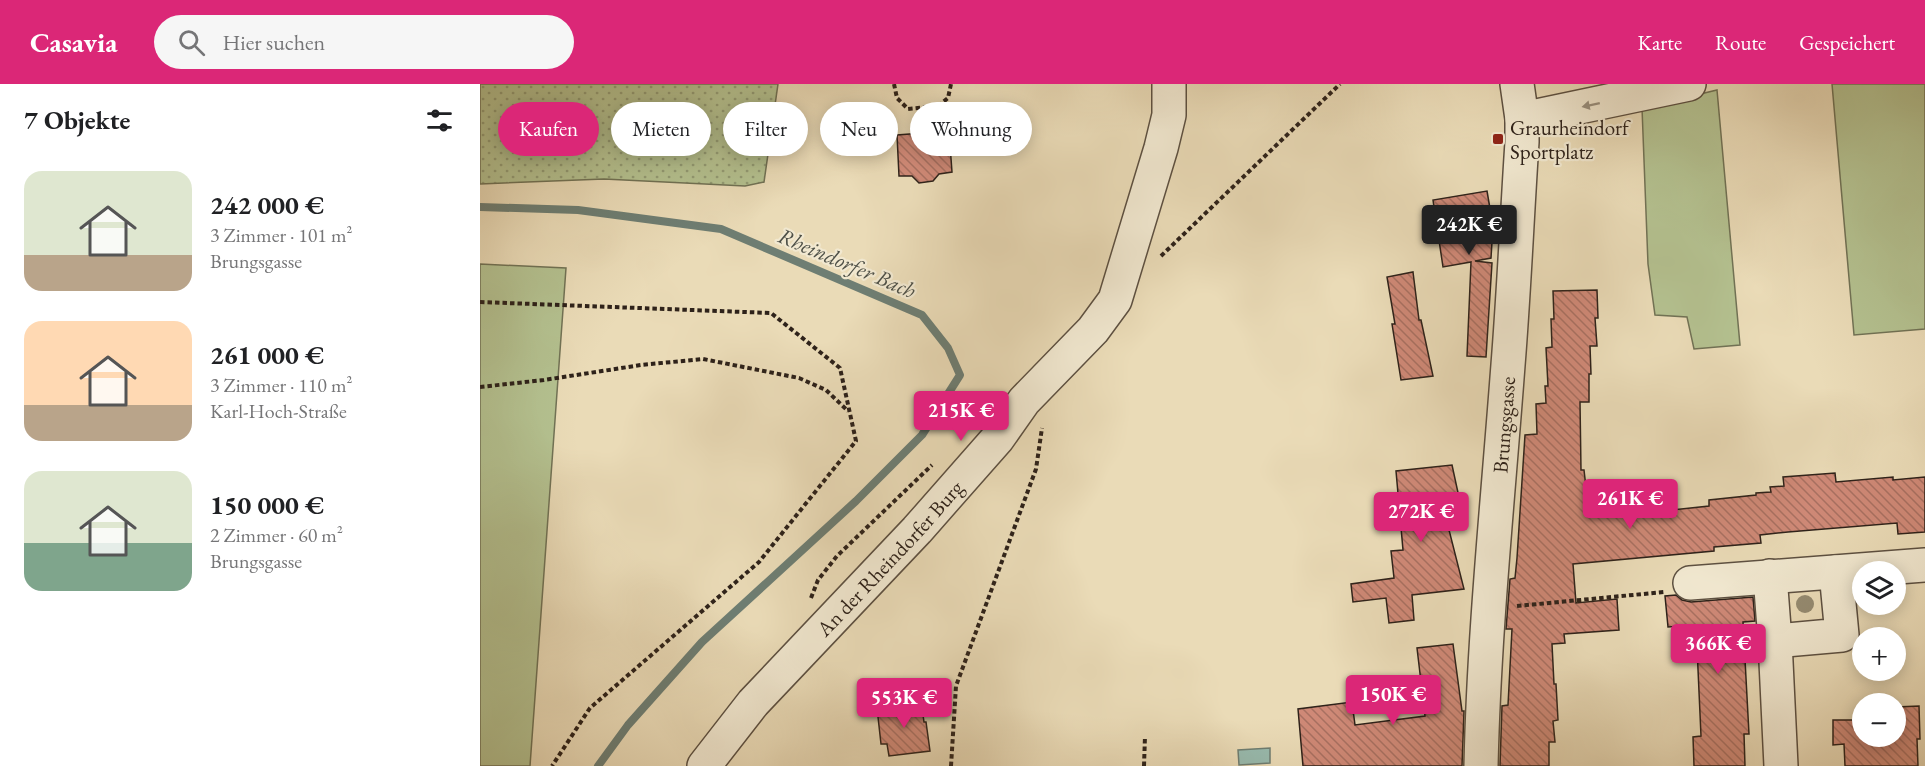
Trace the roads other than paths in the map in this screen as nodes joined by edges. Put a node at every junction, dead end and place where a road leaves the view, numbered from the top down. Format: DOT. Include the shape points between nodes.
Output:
graph roads {
  1 [pos="1169,84"];
  2 [pos="1517,84"];
  3 [pos="1689,84"];
  4 [pos="1522,119"];
  5 [pos="1925,565"];
  6 [pos="1836,572"];
  7 [pos="1770,576"];
  8 [pos="1690,583"];
  9 [pos="1775,641"];
  10 [pos="704,766"];
  11 [pos="1481,766"];
  12 [pos="1781,766"];
  1 -- 10 [label="street, An der Rheindorfer Burg" via="1169,115 1161,148 1114,300 1093,330 1024,401 998,438 917,530 753,703"];
  2 -- 4 [label="street, Brungsgasse"];
  3 -- 4 [label="street, one-way"];
  4 -- 11 [label="street, Brungsgasse"];
  5 -- 6 [label="street"];
  6 -- 7 [label="street"];
  6 -- 9 [label="street" via="1842,635"];
  7 -- 8 [label="street"];
  7 -- 9 [label="street"];
  9 -- 12 [label="street"];
}
